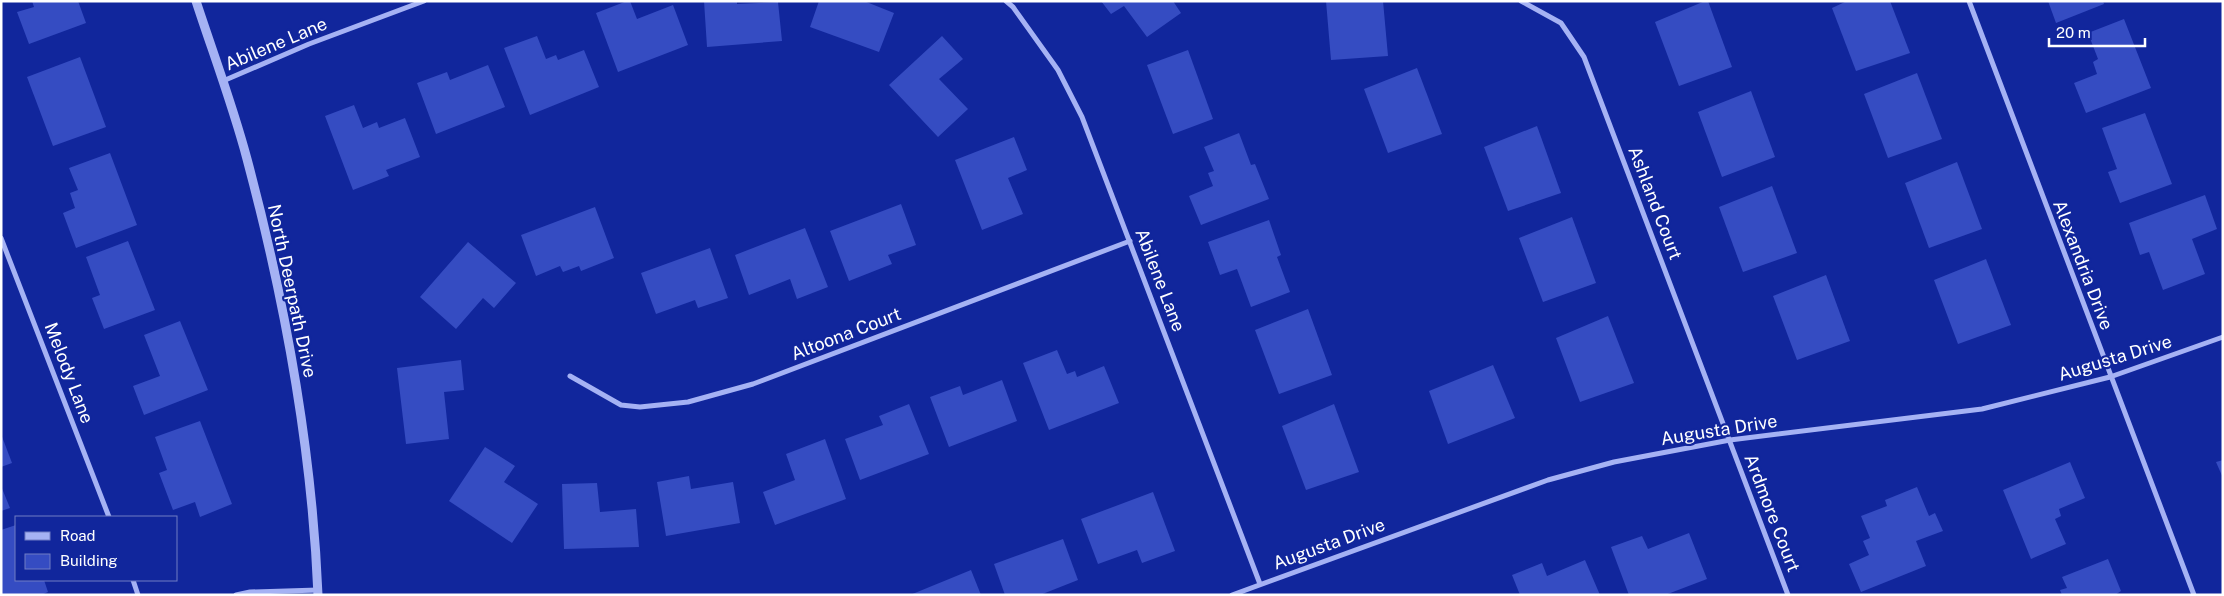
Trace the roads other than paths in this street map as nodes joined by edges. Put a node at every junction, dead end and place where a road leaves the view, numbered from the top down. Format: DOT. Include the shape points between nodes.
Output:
graph roads {
  1 [pos="196,1"];
  2 [pos="424,1"];
  3 [pos="1006,1"];
  4 [pos="1521,1"];
  5 [pos="1969,1"];
  6 [pos="222,82"];
  7 [pos="1,238"];
  8 [pos="1130,241"];
  9 [pos="2223,338"];
  10 [pos="570,376"];
  11 [pos="2110,377"];
  12 [pos="1730,440"];
  13 [pos="109,516"];
  14 [pos="132,581"];
  15 [pos="1260,584"];
  16 [pos="318,592"];
  17 [pos="138,595"];
  18 [pos="236,595"];
  19 [pos="1232,595"];
  20 [pos="1788,595"];
  21 [pos="2194,595"];
  1 -- 6 [label="street, North Deerpath Drive"];
  2 -- 6 [label="street, Abilene Lane" via="309,44"];
  3 -- 8 [label="street, Abilene Lane" via="1058,70 1082,117"];
  4 -- 12 [label="street, Ashland Court" via="1561,23 1584,57"];
  5 -- 11 [label="street, Alexandria Drive"];
  6 -- 16 [label="street, North Deerpath Drive" via="247,158 289,343 315,523"];
  7 -- 13 [label="street, Melody Lane"];
  8 -- 10 [label="street, Altoona Court" via="753,384 688,402 621,406"];
  8 -- 15 [label="street, Abilene Lane"];
  9 -- 11 [label="street, Augusta Drive"];
  11 -- 12 [label="street, Augusta Drive" via="1982,408"];
  11 -- 21 [label="street, Alexandria Drive"];
  12 -- 15 [label="street, Augusta Drive" via="1614,462 1548,480"];
  12 -- 20 [label="street, Ardmore Court"];
  14 -- 17 [label="street"];
  15 -- 19 [label="street, Augusta Drive"];
  16 -- 18 [label="street"];
}
